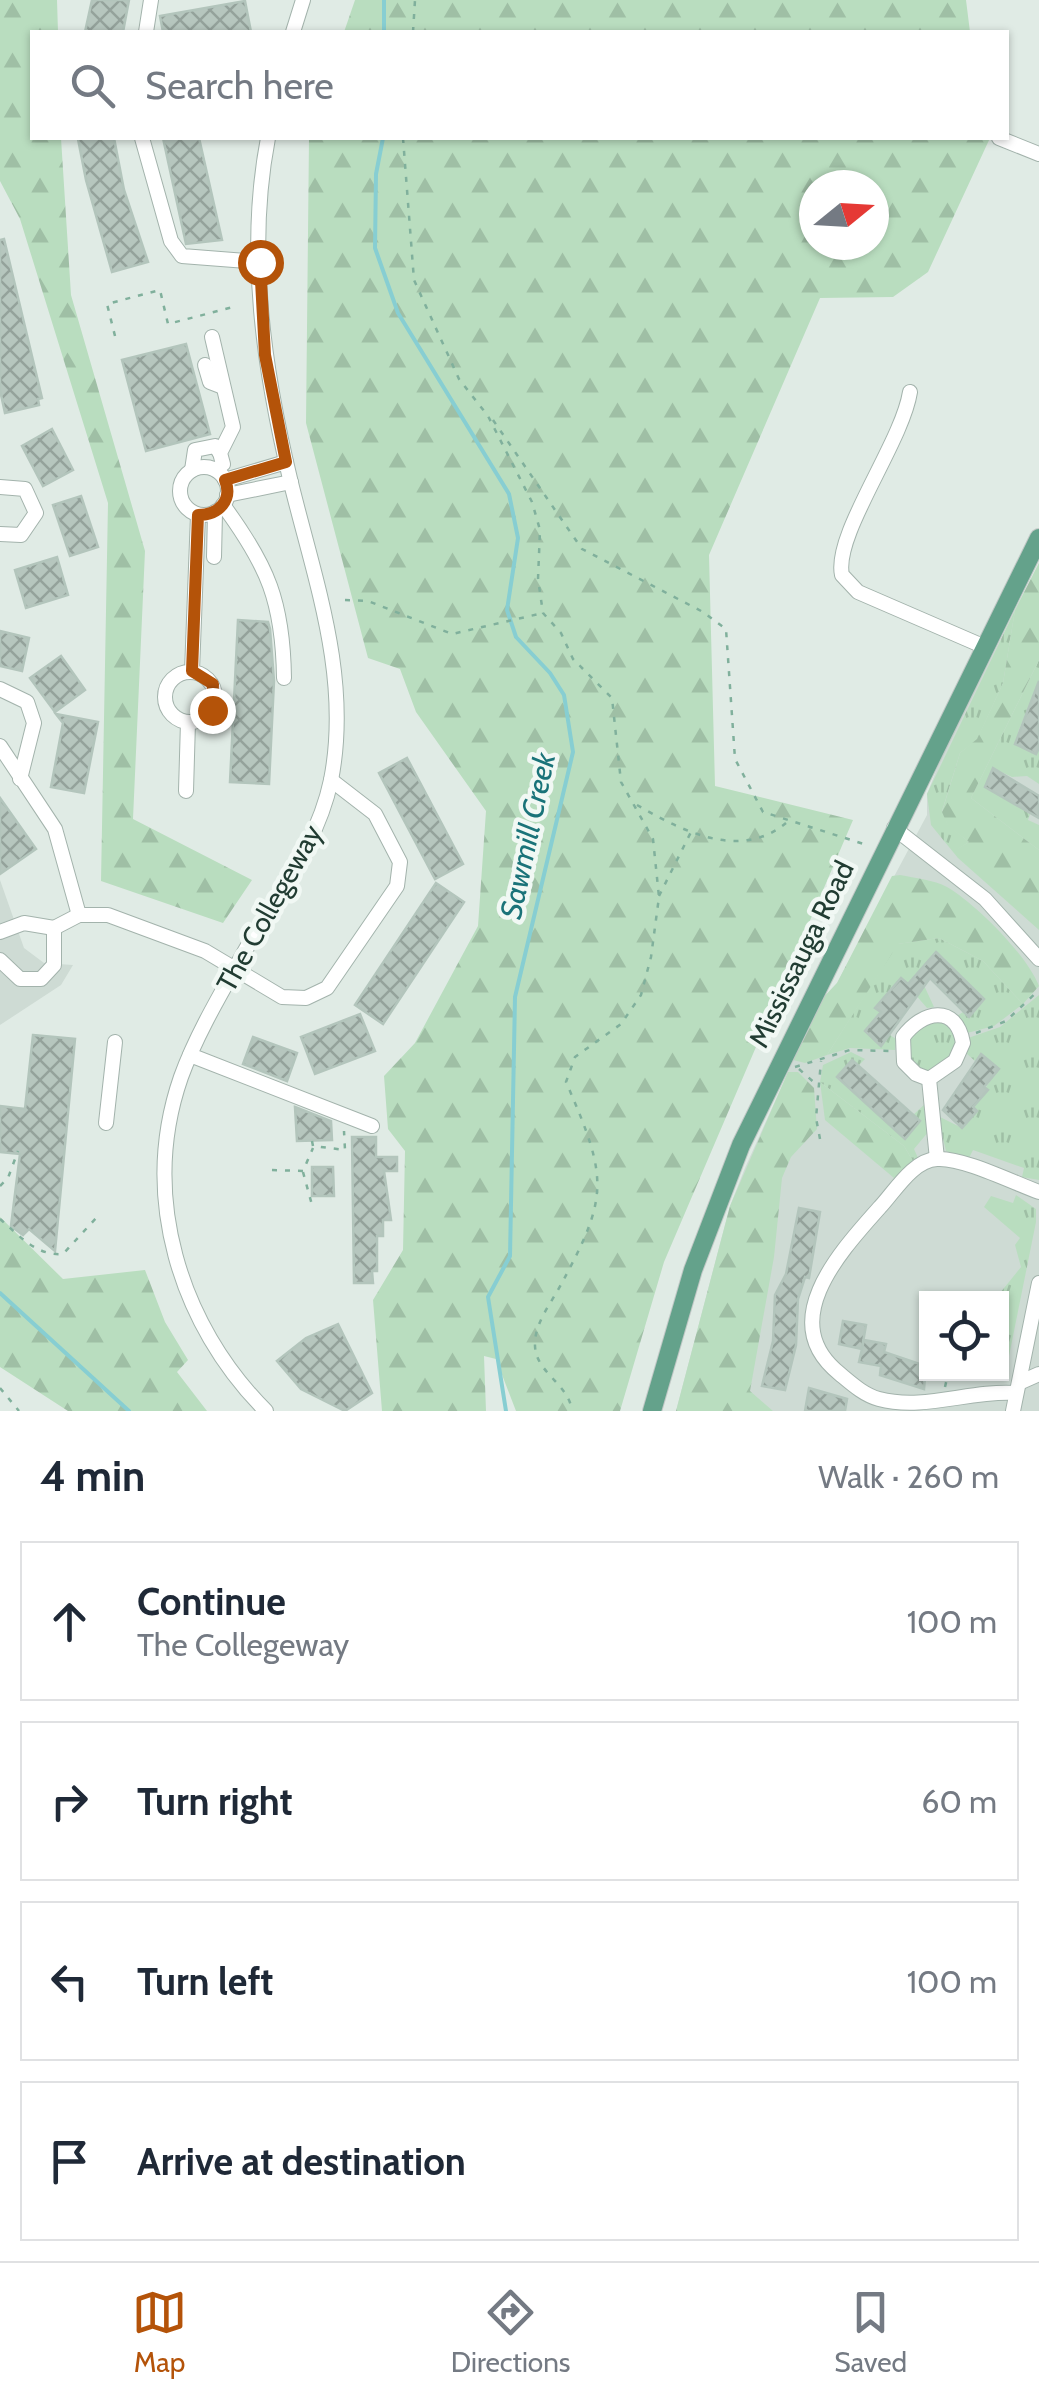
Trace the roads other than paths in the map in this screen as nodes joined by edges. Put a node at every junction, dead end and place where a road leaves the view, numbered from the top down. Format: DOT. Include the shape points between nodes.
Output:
graph roads {
  1 [pos="151,0"];
  2 [pos="303,0"];
  3 [pos="146,30"];
  4 [pos="294,30"];
  5 [pos="143,140"];
  6 [pos="268,140"];
  7 [pos="1005,140"];
  8 [pos="1039,154"];
  9 [pos="260,262"];
  10 [pos="212,337"];
  11 [pos="205,365"];
  12 [pos="223,387"];
  13 [pos="910,392"];
  14 [pos="220,453"];
  15 [pos="286,462"];
  16 [pos="192,470"];
  17 [pos="290,482"];
  18 [pos="0,486"];
  19 [pos="221,492"];
  20 [pos="198,515"];
  21 [pos="0,534"];
  22 [pos="1039,538"];
  23 [pos="214,557"];
  24 [pos="985,647"];
  25 [pos="192,671"];
  26 [pos="284,678"];
  27 [pos="0,689"];
  28 [pos="188,722"];
  29 [pos="0,746"];
  30 [pos="20,779"];
  31 [pos="331,780"];
  32 [pos="186,791"];
  33 [pos="894,828"];
  34 [pos="79,915"];
  35 [pos="54,928"];
  36 [pos="0,932"];
  37 [pos="1018,935"];
  38 [pos="1039,940"];
  39 [pos="1039,959"];
  40 [pos="0,960"];
  41 [pos="235,969"];
  42 [pos="114,1042"];
  43 [pos="190,1054"];
  44 [pos="928,1079"];
  45 [pos="106,1123"];
  46 [pos="372,1126"];
  47 [pos="937,1159"];
  48 [pos="1039,1192"];
  49 [pos="1038,1292"];
  50 [pos="1039,1374"];
  51 [pos="1018,1388"];
  52 [pos="266,1411"];
  53 [pos="652,1411"];
  54 [pos="1013,1411"];
  1 -- 3 [label="street"];
  2 -- 4 [label="street"];
  5 -- 9 [label="street" via="170,240 182,256"];
  6 -- 9 [label="street, The Collegeway"];
  7 -- 8 [label="street"];
  9 -- 15 [label="street, The Collegeway" via="265,355"];
  10 -- 12 [label="street"];
  11 -- 12 [label="street" via="210,382"];
  12 -- 14 [label="street" via="233,428"];
  13 -- 24 [label="street" via="906,418 843,549 842,575 858,592"];
  14 -- 16 [label="street" via="215,446 196,450"];
  14 -- 19 [label="street"];
  15 -- 17 [label="street, The Collegeway"];
  15 -- 19 [label="street"];
  16 -- 19 [label="street"];
  16 -- 20 [label="street" via="182,480 180,498"];
  17 -- 19 [label="street"];
  17 -- 31 [label="street, The Collegeway" via="336,672"];
  18 -- 21 [label="street" via="24,489 36,513 20,535"];
  19 -- 20 [label="street"];
  19 -- 23 [label="street"];
  19 -- 26 [label="street" via="267,571 284,630"];
  20 -- 25 [label="street"];
  22 -- 24 [label="main road, Mississauga Road"];
  24 -- 33 [label="main road, Mississauga Road"];
  25 -- 28 [label="street" via="176,675 165,697 169,710"];
  25 -- 28 [label="street" via="213,684 216,698 202,720"];
  27 -- 30 [label="street" via="27,702 34,724"];
  28 -- 32 [label="street"];
  29 -- 30 [label="street"];
  30 -- 34 [label="street" via="60,840"];
  31 -- 41 [label="street, The Collegeway" via="306,848"];
  31 -- 41 [label="street" via="375,814 400,862 397,886 327,988 306,998 282,997"];
  33 -- 37 [label="street" via="984,899"];
  33 -- 53 [label="main road, Mississauga Road" via="735,1160 693,1270"];
  34 -- 35 [label="street"];
  34 -- 41 [label="street" via="108,915"];
  35 -- 36 [label="street" via="24,923"];
  35 -- 40 [label="street" via="54,965 41,980 20,979"];
  37 -- 38 [label="street"];
  37 -- 39 [label="street"];
  41 -- 43 [label="street, The Collegeway"];
  42 -- 45 [label="street"];
  43 -- 46 [label="street"];
  43 -- 52 [label="street, The Collegeway" via="166,1142 168,1228 179,1272 211,1341"];
  44 -- 44 [label="street" via="962,1051 963,1037 950,1017 924,1016 902,1036 909,1069"];
  44 -- 47 [label="street"];
  47 -- 48 [label="street"];
  47 -- 51 [label="street" via="914,1170 839,1253 824,1281 812,1342 825,1362 878,1399 924,1404"];
  49 -- 51 [label="street"];
  50 -- 51 [label="street"];
  51 -- 54 [label="street"];
}
